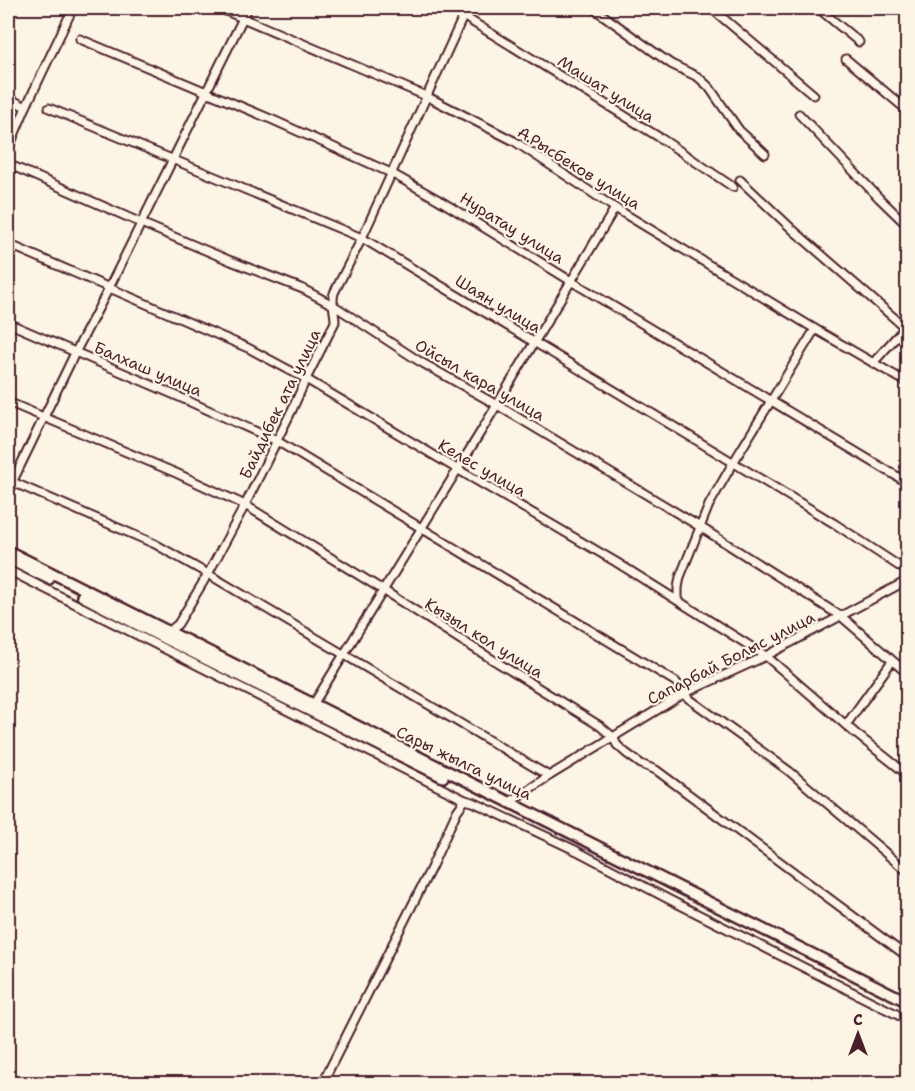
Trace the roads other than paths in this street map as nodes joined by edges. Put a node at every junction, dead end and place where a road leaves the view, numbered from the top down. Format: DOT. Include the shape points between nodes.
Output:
graph roads {
  1 [pos="73,8"];
  2 [pos="219,8"];
  3 [pos="248,8"];
  4 [pos="467,8"];
  5 [pos="593,8"];
  6 [pos="711,8"];
  7 [pos="818,8"];
  8 [pos="463,16"];
  9 [pos="243,18"];
  10 [pos="80,39"];
  11 [pos="859,42"];
  12 [pos="846,59"];
  13 [pos="206,91"];
  14 [pos="814,95"];
  15 [pos="426,96"];
  16 [pos="8,98"];
  17 [pos="26,107"];
  18 [pos="49,108"];
  19 [pos="908,111"];
  20 [pos="799,114"];
  21 [pos="8,150"];
  22 [pos="765,154"];
  23 [pos="174,159"];
  24 [pos="8,164"];
  25 [pos="392,173"];
  26 [pos="740,180"];
  27 [pos="733,187"];
  28 [pos="615,208"];
  29 [pos="141,223"];
  30 [pos="908,226"];
  31 [pos="362,238"];
  32 [pos="8,244"];
  33 [pos="571,281"];
  34 [pos="109,288"];
  35 [pos="333,305"];
  36 [pos="8,323"];
  37 [pos="907,327"];
  38 [pos="815,329"];
  39 [pos="535,343"];
  40 [pos="75,353"];
  41 [pos="873,363"];
  42 [pos="306,379"];
  43 [pos="908,382"];
  44 [pos="771,401"];
  45 [pos="8,402"];
  46 [pos="497,405"];
  47 [pos="44,418"];
  48 [pos="277,441"];
  49 [pos="733,463"];
  50 [pos="457,469"];
  51 [pos="10,481"];
  52 [pos="908,483"];
  53 [pos="8,491"];
  54 [pos="245,505"];
  55 [pos="700,527"];
  56 [pos="421,528"];
  57 [pos="8,551"];
  58 [pos="8,559"];
  59 [pos="8,570"];
  60 [pos="908,572"];
  61 [pos="208,574"];
  62 [pos="908,580"];
  63 [pos="383,590"];
  64 [pos="678,600"];
  65 [pos="842,617"];
  66 [pos="165,635"];
  67 [pos="344,654"];
  68 [pos="766,656"];
  69 [pos="892,661"];
  70 [pos="908,674"];
  71 [pos="685,693"];
  72 [pos="311,707"];
  73 [pos="846,725"];
  74 [pos="614,737"];
  75 [pos="908,775"];
  76 [pos="549,776"];
  77 [pos="465,800"];
  78 [pos="508,803"];
  79 [pos="908,873"];
  80 [pos="908,957"];
  81 [pos="908,1002"];
  82 [pos="908,1008"];
  83 [pos="908,1020"];
  84 [pos="322,1083"];
  1 -- 17 [label="street"];
  2 -- 9 [label="street, А.Рысбеков улица"];
  3 -- 9 [label="street"];
  4 -- 8 [label="street, Байдибек ата улица"];
  5 -- 22 [label="street" via="671,64 698,77 739,130"];
  6 -- 14 [label="street"];
  7 -- 11 [label="street"];
  8 -- 15 [label="street, Байдибек ата улица"];
  8 -- 27 [label="street, Машат улица"];
  9 -- 13 [label="street"];
  9 -- 15 [label="street, А.Рысбеков улица"];
  10 -- 13 [label="street, Нуратау улица"];
  12 -- 19 [label="street"];
  13 -- 23 [label="street"];
  13 -- 25 [label="street, Нуратау улица"];
  15 -- 25 [label="street, Байдибек ата улица"];
  15 -- 28 [label="street, А.Рысбеков улица" via="514,141"];
  16 -- 17 [label="street"];
  17 -- 21 [label="street"];
  18 -- 23 [label="street, Шаян улица"];
  20 -- 30 [label="street"];
  23 -- 29 [label="street"];
  23 -- 31 [label="street, Шаян улица"];
  24 -- 29 [label="street, Ойсыл кара улица"];
  25 -- 31 [label="street, Байдибек ата улица"];
  25 -- 33 [label="street, Нуратау улица"];
  26 -- 37 [label="street"];
  28 -- 33 [label="street"];
  28 -- 38 [label="street, А.Рысбеков улица"];
  29 -- 34 [label="street"];
  29 -- 35 [label="street, Ойсыл кара улица"];
  31 -- 35 [label="street, Байдибек ата улица" via="333,293"];
  31 -- 39 [label="street, Шаян улица"];
  32 -- 34 [label="street, Келес улица"];
  33 -- 39 [label="street"];
  33 -- 44 [label="street, Нуратау улица"];
  34 -- 40 [label="street"];
  34 -- 42 [label="street, Келес улица" via="248,348"];
  35 -- 42 [label="street, Байдибек ата улица" via="335,322"];
  35 -- 46 [label="street, Ойсыл кара улица" via="419,361"];
  36 -- 40 [label="street, Балхаш улица"];
  37 -- 41 [label="street"];
  38 -- 41 [label="street, А.Рысбеков улица"];
  38 -- 44 [label="street"];
  39 -- 46 [label="street"];
  39 -- 49 [label="street, Шаян улица"];
  40 -- 47 [label="street"];
  40 -- 48 [label="street, Балхаш улица"];
  41 -- 43 [label="street, А.Рысбеков улица"];
  42 -- 48 [label="street, Байдибек ата улица"];
  42 -- 50 [label="street, Келес улица"];
  44 -- 49 [label="street"];
  44 -- 52 [label="street, Нуратау улица"];
  45 -- 47 [label="street, Кызыл кол улица"];
  46 -- 50 [label="street"];
  46 -- 55 [label="street, Ойсыл кара улица"];
  47 -- 51 [label="street"];
  47 -- 54 [label="street, Кызыл кол улица"];
  48 -- 54 [label="street, Байдибек ата улица"];
  48 -- 56 [label="street, Балхаш улица"];
  49 -- 55 [label="street"];
  49 -- 60 [label="street, Шаян улица"];
  50 -- 56 [label="street"];
  50 -- 64 [label="street, Келес улица"];
  51 -- 53 [label="street"];
  51 -- 61 [label="street" via="155,544"];
  54 -- 61 [label="street, Байдибек ата улица"];
  54 -- 63 [label="street, Кызыл кол улица"];
  55 -- 64 [label="street" via="680,577"];
  55 -- 65 [label="street, Ойсыл кара улица"];
  56 -- 63 [label="street"];
  56 -- 71 [label="street, Балхаш улица" via="676,682"];
  57 -- 66 [label="main road, Сары жылга улица"];
  58 -- 66 [label="main road, Сары жылга улица"];
  59 -- 77 [label="street"];
  61 -- 66 [label="street, Байдибек ата улица" via="178,624"];
  61 -- 67 [label="street"];
  62 -- 65 [label="street, Сапарбай Болыс улица"];
  63 -- 67 [label="street"];
  63 -- 74 [label="street, Кызыл кол улица"];
  64 -- 68 [label="street, Келес улица"];
  65 -- 68 [label="street, Сапарбай Болыс улица"];
  65 -- 69 [label="street, Ойсыл кара улица"];
  66 -- 72 [label="main road, Сары жылга улица"];
  67 -- 72 [label="street"];
  67 -- 76 [label="street"];
  68 -- 71 [label="street, Сапарбай Болыс улица"];
  68 -- 73 [label="street, Келес улица"];
  69 -- 70 [label="street, Ойсыл кара улица"];
  69 -- 73 [label="street"];
  71 -- 74 [label="street, Сапарбай Болыс улица"];
  71 -- 79 [label="street, Балхаш улица" via="789,771"];
  72 -- 78 [label="main road, Сары жылга улица"];
  72 -- 82 [label="main road, Сары жылга улица"];
  73 -- 75 [label="street, Келес улица"];
  74 -- 76 [label="street, Сапарбай Болыс улица"];
  74 -- 80 [label="street, Кызыл кол улица" via="617,745 641,765 656,770"];
  76 -- 78 [label="street, Сапарбай Болыс улица"];
  77 -- 83 [label="street" via="577,851"];
  77 -- 84 [label="street"];
  78 -- 81 [label="main road, Сары жылга улица"];
}
